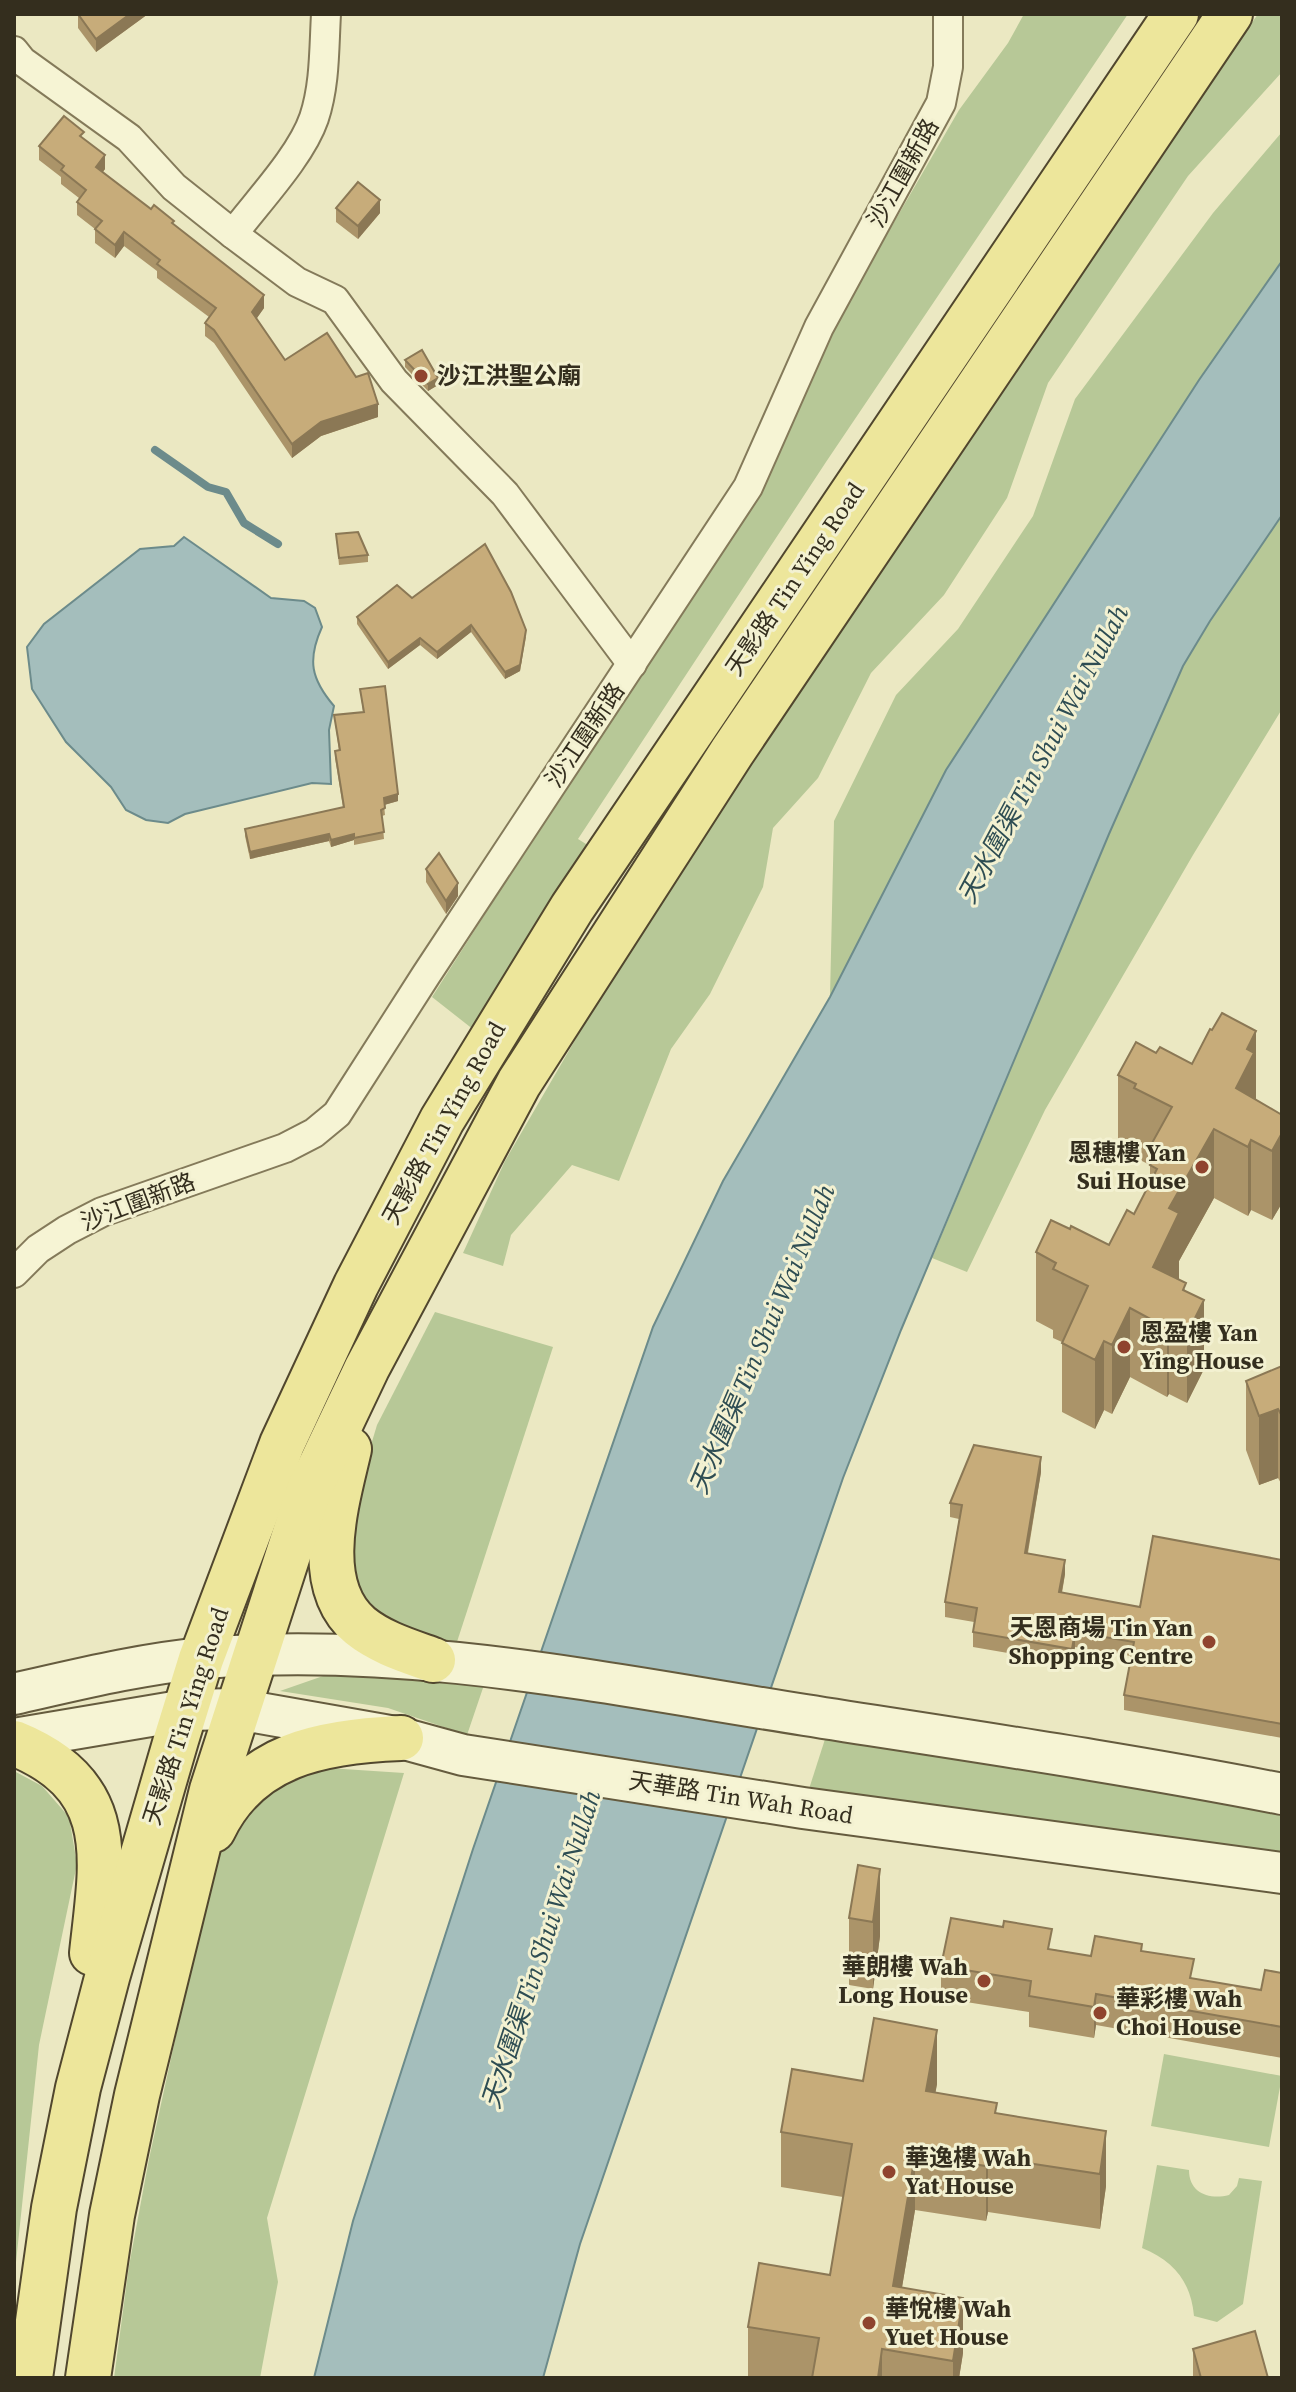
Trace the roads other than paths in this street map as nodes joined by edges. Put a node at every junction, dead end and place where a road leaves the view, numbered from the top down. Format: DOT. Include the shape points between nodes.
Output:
graph roads {
  1 [pos="326,14"];
  2 [pos="948,14"];
  3 [pos="1176,14"];
  4 [pos="1230,14"];
  5 [pos="14,51"];
  6 [pos="233,234"];
  7 [pos="632,664"];
  8 [pos="14,1273"];
  9 [pos="367,1368"];
  10 [pos="255,1656"];
  11 [pos="201,1659"];
  12 [pos="433,1660"];
  13 [pos="14,1694"];
  14 [pos="237,1709"];
  15 [pos="186,1710"];
  16 [pos="401,1738"];
  17 [pos="14,1741"];
  18 [pos="1282,1794"];
  19 [pos="1278,1873"];
  20 [pos="191,1876"];
  21 [pos="78,2088"];
  22 [pos="30,2378"];
  23 [pos="88,2378"];
  1 -- 6 [label="street" via="313,120 302,143"];
  2 -- 7 [label="street, 沙江圍新路" via="948,67 941,103 819,327 748,487"];
  3 -- 11 [label="main road, 天影路 Tin Ying Road" via="572,908 477,1059 391,1214 313,1375"];
  4 -- 9 [label="main road, 天影路 Tin Ying Road" via="732,752 519,1083"];
  5 -- 6 [label="street" via="129,138 174,187"];
  6 -- 7 [label="street" via="297,282 335,300 394,381 505,494"];
  7 -- 8 [label="street, 沙江圍新路" via="337,1114 285,1148 102,1212 38,1249"];
  9 -- 10 [label="main road, 天影路 Tin Ying Road" via="309,1490"];
  9 -- 12 [label="main road" via="332,1535 335,1587 345,1610 361,1626 388,1644"];
  10 -- 11 [label="main road"];
  10 -- 12 [label="main road"];
  10 -- 14 [label="main road, 天影路 Tin Ying Road"];
  11 -- 13 [label="main road"];
  11 -- 15 [label="main road, 天影路 Tin Ying Road"];
  12 -- 18 [label="main road"];
  14 -- 15 [label="main road, 天華路 Tin Wah Road"];
  14 -- 16 [label="main road, 天華路 Tin Wah Road"];
  14 -- 20 [label="main road, 天影路 Tin Ying Road"];
  15 -- 17 [label="main road, 天華路 Tin Wah Road"];
  15 -- 21 [label="main road, 天影路 Tin Ying Road"];
  16 -- 19 [label="main road, 天華路 Tin Wah Road" via="463,1755 803,1808"];
  16 -- 20 [label="main road" via="313,1748 265,1769 221,1812"];
  17 -- 21 [label="main road" via="77,1788 100,1838"];
  20 -- 23 [label="main road, 天影路 Tin Ying Road" via="112,2215"];
  21 -- 22 [label="main road, 天影路 Tin Ying Road" via="54,2208"];
}
